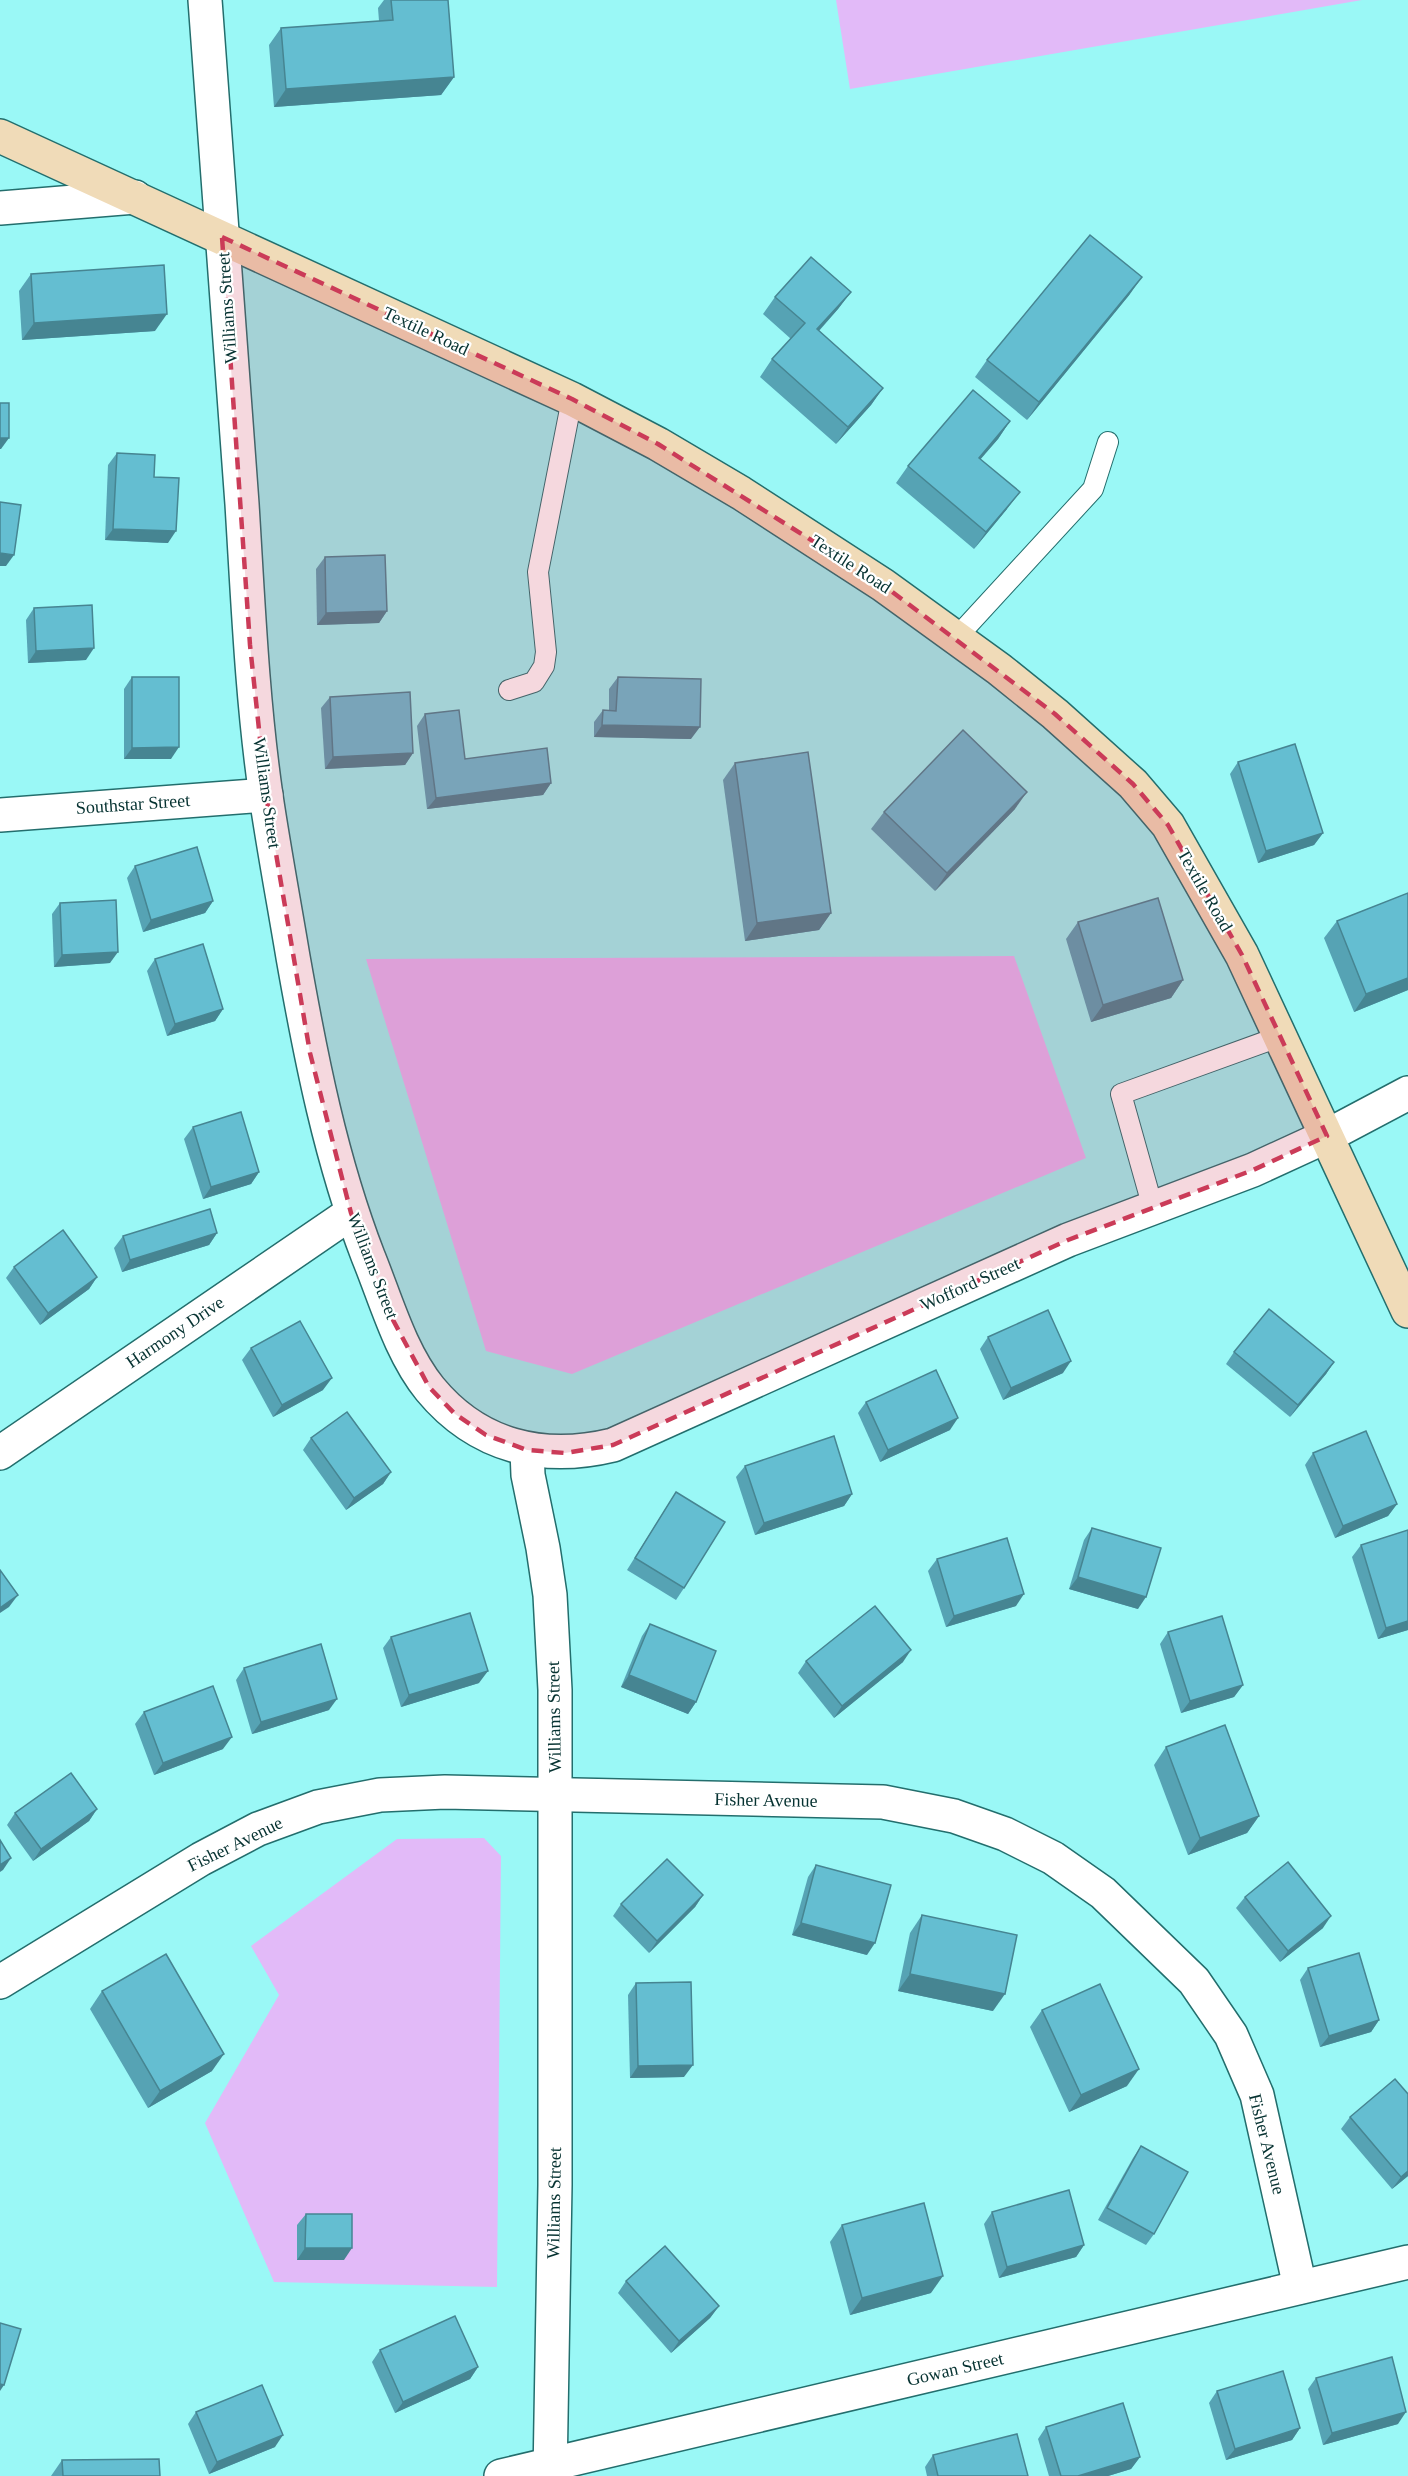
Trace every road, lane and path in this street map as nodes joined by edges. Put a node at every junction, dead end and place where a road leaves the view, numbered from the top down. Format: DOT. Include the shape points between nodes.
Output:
graph roads {
  1 [pos="205,0"];
  2 [pos="0,136"];
  3 [pos="135,198"];
  4 [pos="0,208"];
  5 [pos="222,237"];
  6 [pos="572,399"];
  7 [pos="1108,441"];
  8 [pos="956,638"];
  9 [pos="508,690"];
  10 [pos="266,795"];
  11 [pos="0,815"];
  12 [pos="1281,1036"];
  13 [pos="1408,1093"];
  14 [pos="1327,1136"];
  15 [pos="1153,1208"];
  16 [pos="351,1213"];
  17 [pos="1408,1311"];
  18 [pos="526,1450"];
  19 [pos="0,1453"];
  20 [pos="554,1796"];
  21 [pos="0,1982"];
  22 [pos="1408,2262"];
  23 [pos="1300,2287"];
  24 [pos="550,2470"];
  25 [pos="501,2476"];
  1 -- 5 [label="street, Williams Street"];
  2 -- 3 [label="street, Textile Road"];
  3 -- 4 [label="street"];
  3 -- 5 [label="street, Textile Road"];
  5 -- 6 [label="street, Textile Road"];
  5 -- 10 [label="street, Williams Street" via="250,645"];
  6 -- 8 [label="street, Textile Road" via="741,493 883,585"];
  6 -- 9 [label="lane" via="538,572 544,666 534,681"];
  7 -- 8 [label="lane" via="1093,489"];
  8 -- 12 [label="street, Textile Road" via="1055,714 1134,784 1168,825 1242,955"];
  10 -- 11 [label="street, Southstar Street"];
  10 -- 16 [label="street, Williams Street" via="310,1053"];
  12 -- 14 [label="street, Textile Road"];
  12 -- 15 [label="lane" via="1121,1094"];
  13 -- 14 [label="street, Wofford Street"];
  14 -- 15 [label="street, Wofford Street"];
  14 -- 17 [label="street, Textile Road"];
  15 -- 18 [label="street, Wofford Street" via="1068,1240 614,1445 565,1453"];
  16 -- 18 [label="street, Williams Street" via="393,1320 429,1387 455,1414 486,1435"];
  16 -- 19 [label="street, Harmony Drive"];
  18 -- 20 [label="street, Williams Street" via="550,1595 555,1690"];
  20 -- 21 [label="street, Fisher Avenue" via="380,1795 318,1807 258,1829 201,1859"];
  20 -- 23 [label="street, Fisher Avenue" via="883,1802 954,1816 1005,1834 1053,1858 1103,1893 1194,1981 1231,2035 1257,2095"];
  20 -- 24 [label="street, Williams Street" via="555,2185"];
  22 -- 23 [label="street, Gowan Street"];
  23 -- 24 [label="street, Gowan Street"];
  24 -- 25 [label="street, Gowan Street"];
}
